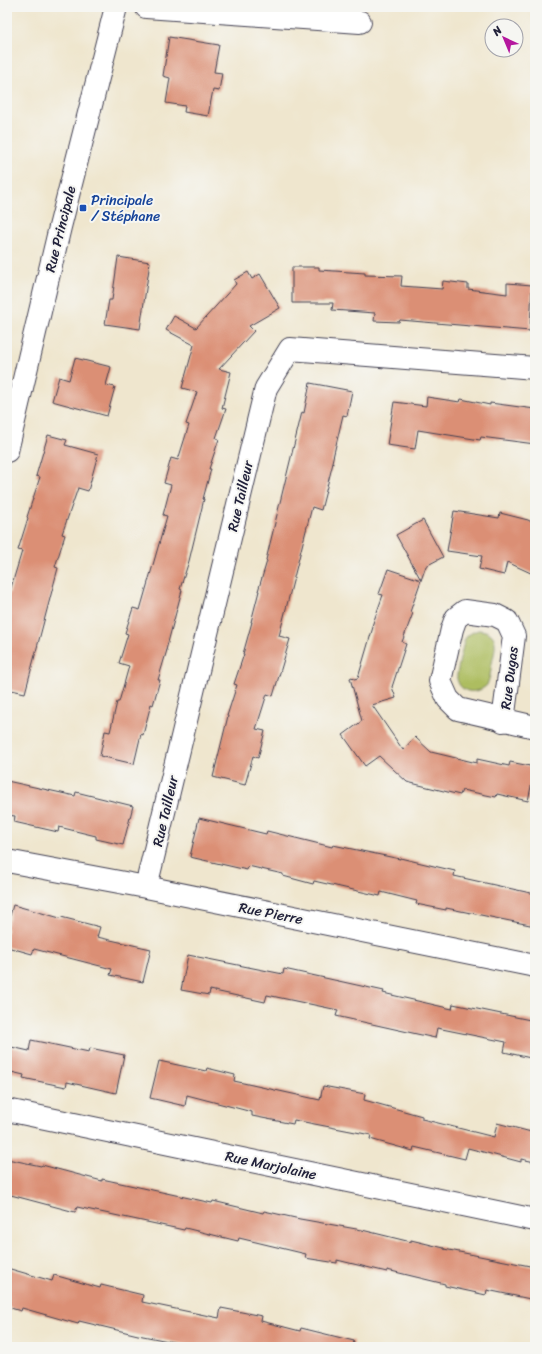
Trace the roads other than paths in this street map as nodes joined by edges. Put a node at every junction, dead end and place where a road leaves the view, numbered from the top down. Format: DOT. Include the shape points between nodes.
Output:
graph roads {
  1 [pos="116,7"];
  2 [pos="146,7"];
  3 [pos="360,22"];
  4 [pos="535,368"];
  5 [pos="7,451"];
  6 [pos="503,721"];
  7 [pos="535,727"];
  8 [pos="7,861"];
  9 [pos="146,887"];
  10 [pos="535,966"];
  11 [pos="7,1110"];
  12 [pos="535,1220"];
  1 -- 5 [label="street, Rue Principale"];
  2 -- 3 [label="street"];
  4 -- 9 [label="street, Rue Tailleur" via="290,349 266,388"];
  6 -- 6 [label="street, Rue Dugas" via="514,636 507,621 495,615 465,611 456,618 452,629 440,681 448,699 458,710"];
  6 -- 7 [label="street, Rue Dugas"];
  8 -- 9 [label="street, Rue Pierre"];
  9 -- 10 [label="street, Rue Pierre"];
  11 -- 12 [label="street, Rue Marjolaine"];
}
